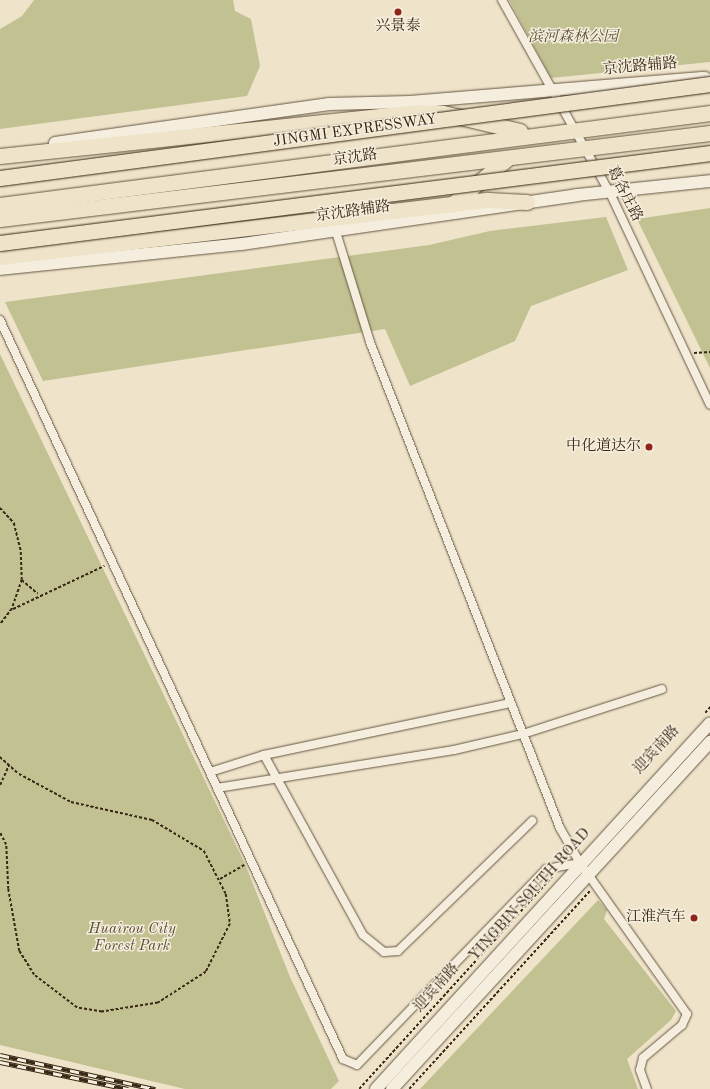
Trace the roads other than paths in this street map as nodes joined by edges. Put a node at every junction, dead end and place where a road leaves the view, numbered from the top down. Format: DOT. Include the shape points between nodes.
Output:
graph roads {
  1 [pos="502,0"];
  2 [pos="710,77"];
  3 [pos="710,84"];
  4 [pos="551,91"];
  5 [pos="710,113"];
  6 [pos="574,130"];
  7 [pos="539,133"];
  8 [pos="710,133"];
  9 [pos="584,149"];
  10 [pos="0,150"];
  11 [pos="710,153"];
  12 [pos="0,156"];
  13 [pos="508,158"];
  14 [pos="0,178"];
  15 [pos="710,181"];
  16 [pos="610,193"];
  17 [pos="527,202"];
  18 [pos="0,205"];
  19 [pos="450,206"];
  20 [pos="0,220"];
  21 [pos="336,232"];
  22 [pos="0,244"];
  23 [pos="0,257"];
  24 [pos="0,269"];
  25 [pos="0,320"];
  26 [pos="710,405"];
  27 [pos="662,689"];
  28 [pos="511,703"];
  29 [pos="705,721"];
  30 [pos="523,734"];
  31 [pos="710,742"];
  32 [pos="264,755"];
  33 [pos="210,772"];
  34 [pos="277,780"];
  35 [pos="217,788"];
  36 [pos="532,821"];
  37 [pos="580,864"];
  38 [pos="588,874"];
  39 [pos="376,1089"];
  40 [pos="392,1089"];
  41 [pos="647,1089"];
  1 -- 4 [label="street, 葛各庄路"];
  2 -- 4 [label="street, 京沈路辅路"];
  3 -- 14 [label="highway, JINGMI EXPRESSWAY, bridge"];
  4 -- 6 [label="street, 葛各庄路"];
  4 -- 10 [label="street, 京沈路辅路" via="329,104"];
  5 -- 6 [label="highway, 京沈路"];
  6 -- 7 [label="highway, 京沈路"];
  6 -- 9 [label="street, 葛各庄路"];
  7 -- 12 [label="highway" via="498,128 443,113 416,112"];
  7 -- 18 [label="highway, 京沈路"];
  8 -- 9 [label="highway, 京沈路"];
  9 -- 13 [label="highway, 京沈路"];
  9 -- 16 [label="street, 葛各庄路"];
  11 -- 22 [label="highway, bridge"];
  13 -- 19 [label="highway"];
  13 -- 20 [label="highway, 京沈路"];
  15 -- 16 [label="street, 京沈路辅路"];
  16 -- 17 [label="street, 京沈路辅路"];
  16 -- 26 [label="street, 葛各庄路"];
  17 -- 19 [label="highway" via="488,200"];
  17 -- 21 [label="street, 京沈路辅路"];
  19 -- 23 [label="highway"];
  21 -- 24 [label="street, 京沈路辅路"];
  21 -- 28 [label="street" via="370,342"];
  25 -- 33 [label="street"];
  27 -- 30 [label="street"];
  28 -- 30 [label="street"];
  28 -- 32 [label="street"];
  29 -- 37 [label="street, YINGBIN SOUTH ROAD"];
  30 -- 34 [label="street" via="454,750"];
  30 -- 37 [label="street" via="560,828"];
  31 -- 38 [label="street, YINGBIN SOUTH ROAD"];
  32 -- 33 [label="street"];
  32 -- 34 [label="street"];
  33 -- 35 [label="street"];
  34 -- 35 [label="street"];
  34 -- 36 [label="street" via="363,935 384,952 398,951"];
  35 -- 37 [label="street" via="343,1059 357,1065 546,869"];
  37 -- 38 [label="street"];
  37 -- 39 [label="street, YINGBIN SOUTH ROAD"];
  38 -- 40 [label="street, YINGBIN SOUTH ROAD"];
  38 -- 41 [label="street" via="687,1014 682,1025 643,1058 640,1070"];
}
